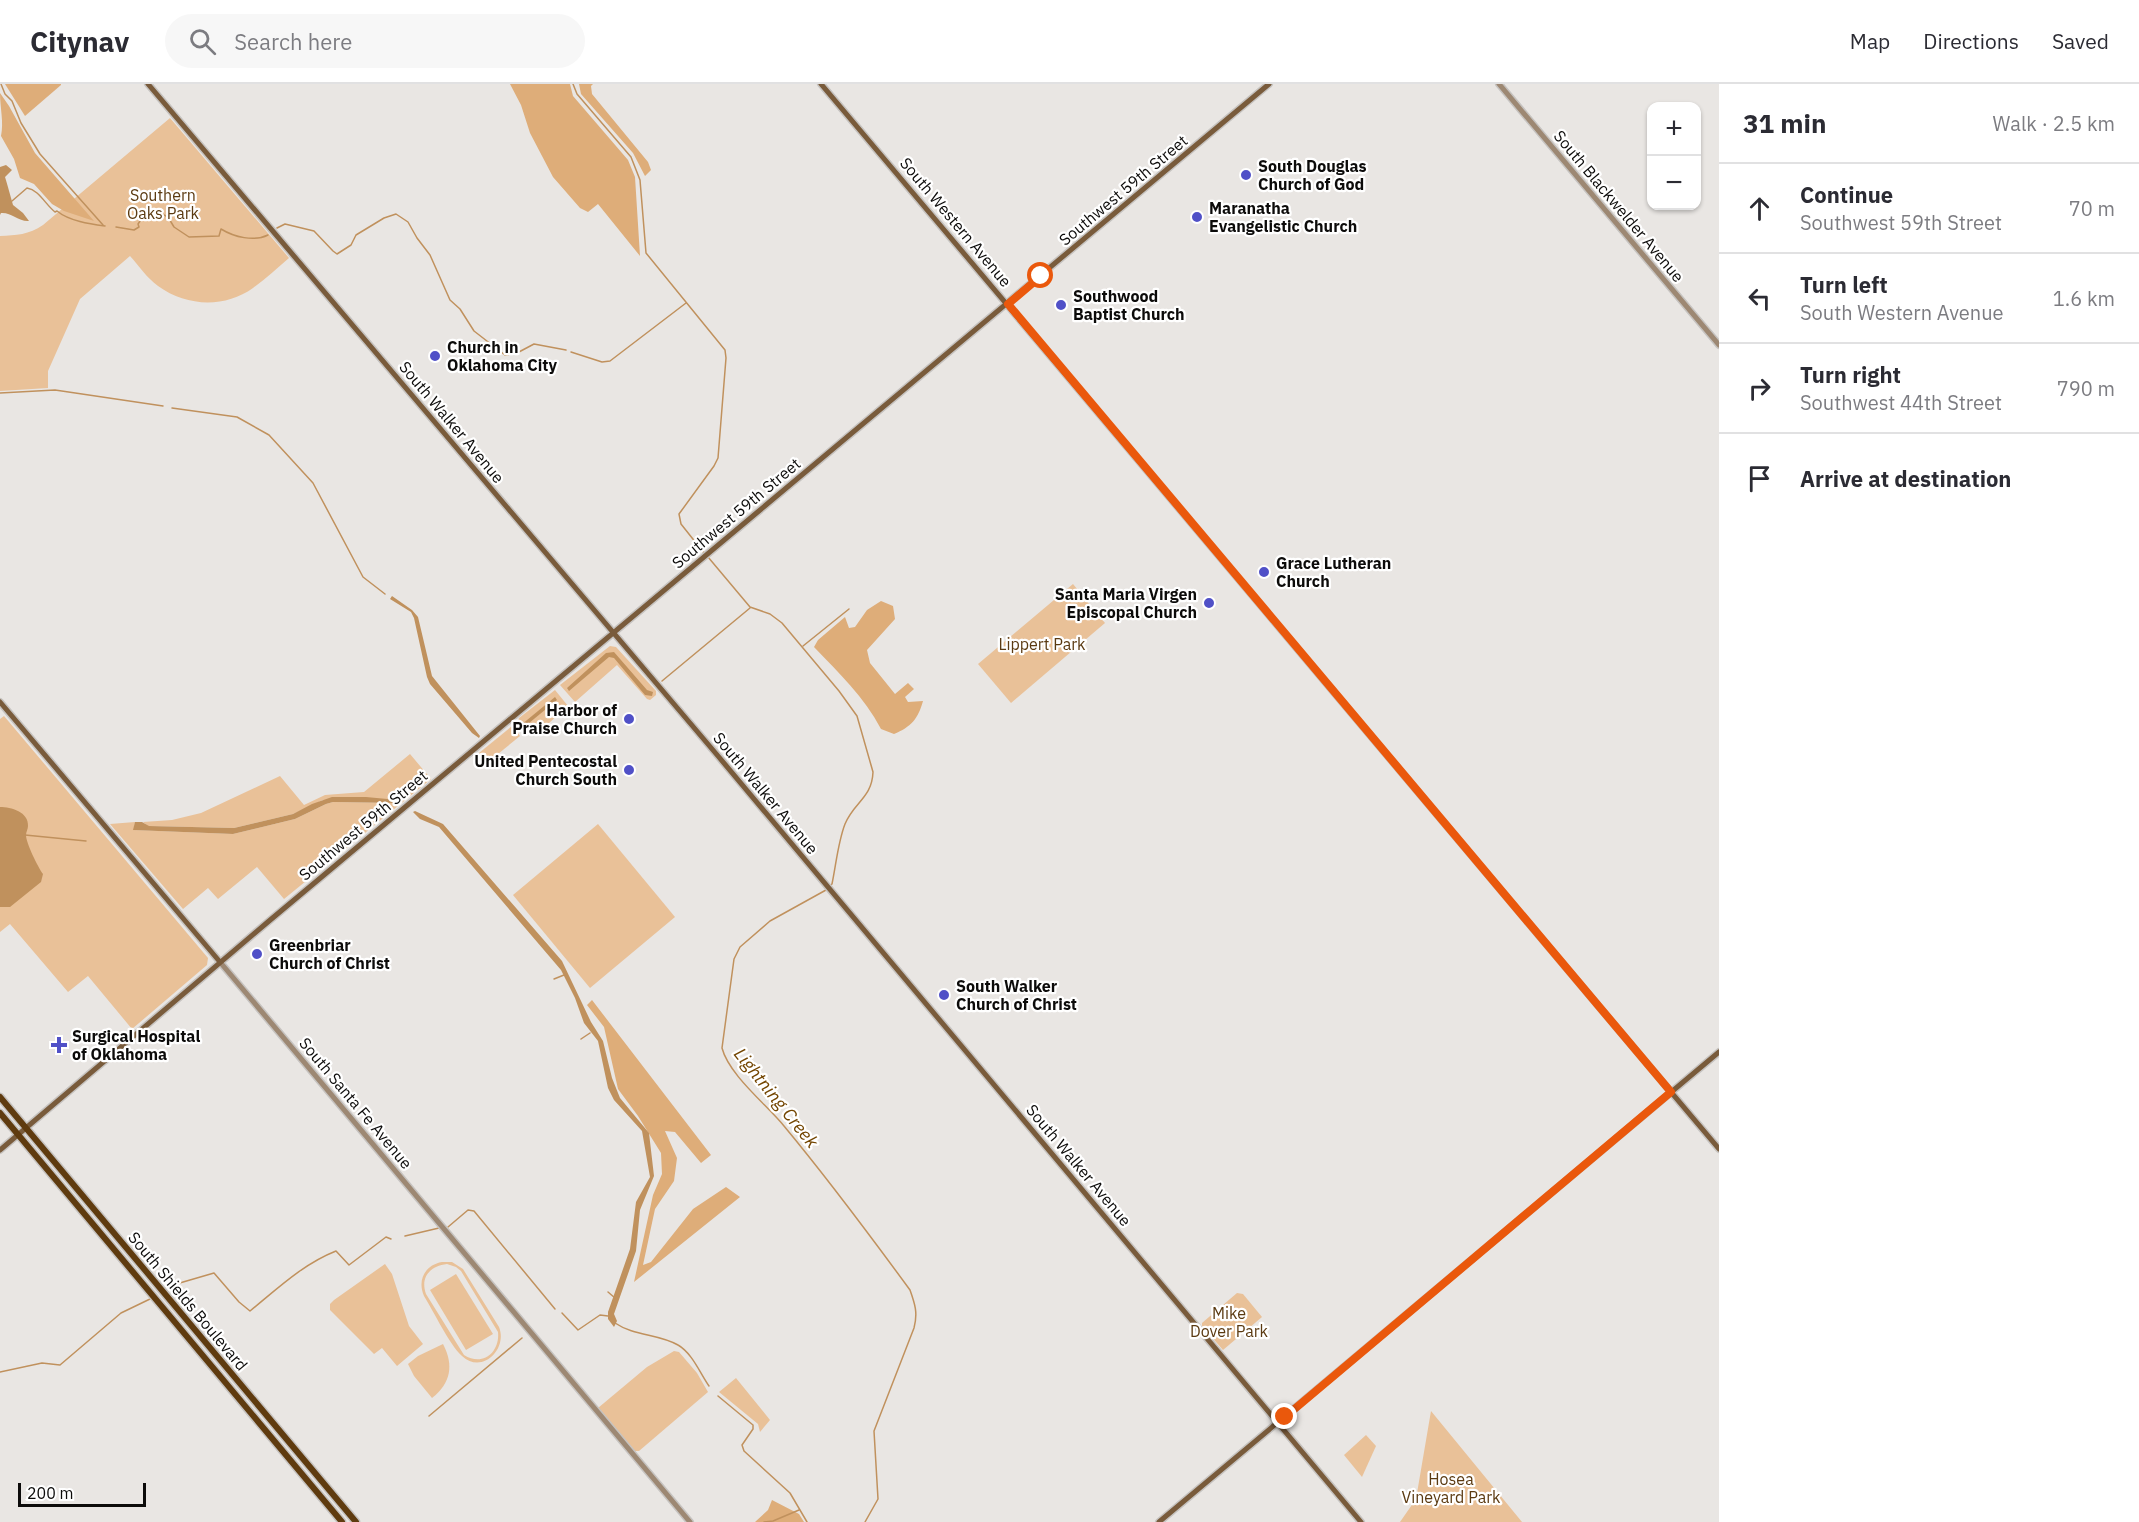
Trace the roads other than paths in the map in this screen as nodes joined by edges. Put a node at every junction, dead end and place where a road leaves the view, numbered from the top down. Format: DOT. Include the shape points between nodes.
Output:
graph roads {
  1 [pos="148,84"];
  2 [pos="821,84"];
  3 [pos="1269,84"];
  4 [pos="1499,84"];
  5 [pos="1008,304"];
  6 [pos="1719,345"];
  7 [pos="612,634"];
  8 [pos="0,702"];
  9 [pos="220,962"];
  10 [pos="1719,1052"];
  11 [pos="1671,1092"];
  12 [pos="0,1097"];
  13 [pos="0,1113"];
  14 [pos="26,1128"];
  15 [pos="18,1135"];
  16 [pos="1719,1149"];
  17 [pos="0,1150"];
  18 [pos="1278,1423"];
  19 [pos="342,1522"];
  20 [pos="356,1522"];
  21 [pos="690,1522"];
  22 [pos="1159,1522"];
  23 [pos="1361,1522"];
  1 -- 7 [label="main road, South Walker Avenue"];
  2 -- 5 [label="main road, South Western Avenue"];
  3 -- 5 [label="main road, Southwest 59th Street"];
  4 -- 6 [label="street, South Blackwelder Avenue"];
  5 -- 7 [label="main road, Southwest 59th Street"];
  5 -- 11 [label="main road, South Western Avenue"];
  7 -- 9 [label="main road, Southwest 59th Street"];
  7 -- 18 [label="main road, South Walker Avenue"];
  8 -- 9 [label="main road, South Santa Fe Avenue"];
  9 -- 14 [label="main road, Southwest 59th Street"];
  9 -- 21 [label="street, South Santa Fe Avenue"];
  10 -- 11 [label="main road"];
  11 -- 16 [label="main road, South Western Avenue"];
  11 -- 18 [label="main road"];
  12 -- 14 [label="main road, South Shields Boulevard"];
  13 -- 15 [label="main road, South Shields Boulevard"];
  14 -- 15 [label="main road, Southwest 59th Street"];
  14 -- 20 [label="main road, South Shields Boulevard"];
  15 -- 17 [label="main road, Southwest 59th Street"];
  15 -- 19 [label="main road, South Shields Boulevard"];
  18 -- 22 [label="main road"];
  18 -- 23 [label="main road, South Walker Avenue"];
}
